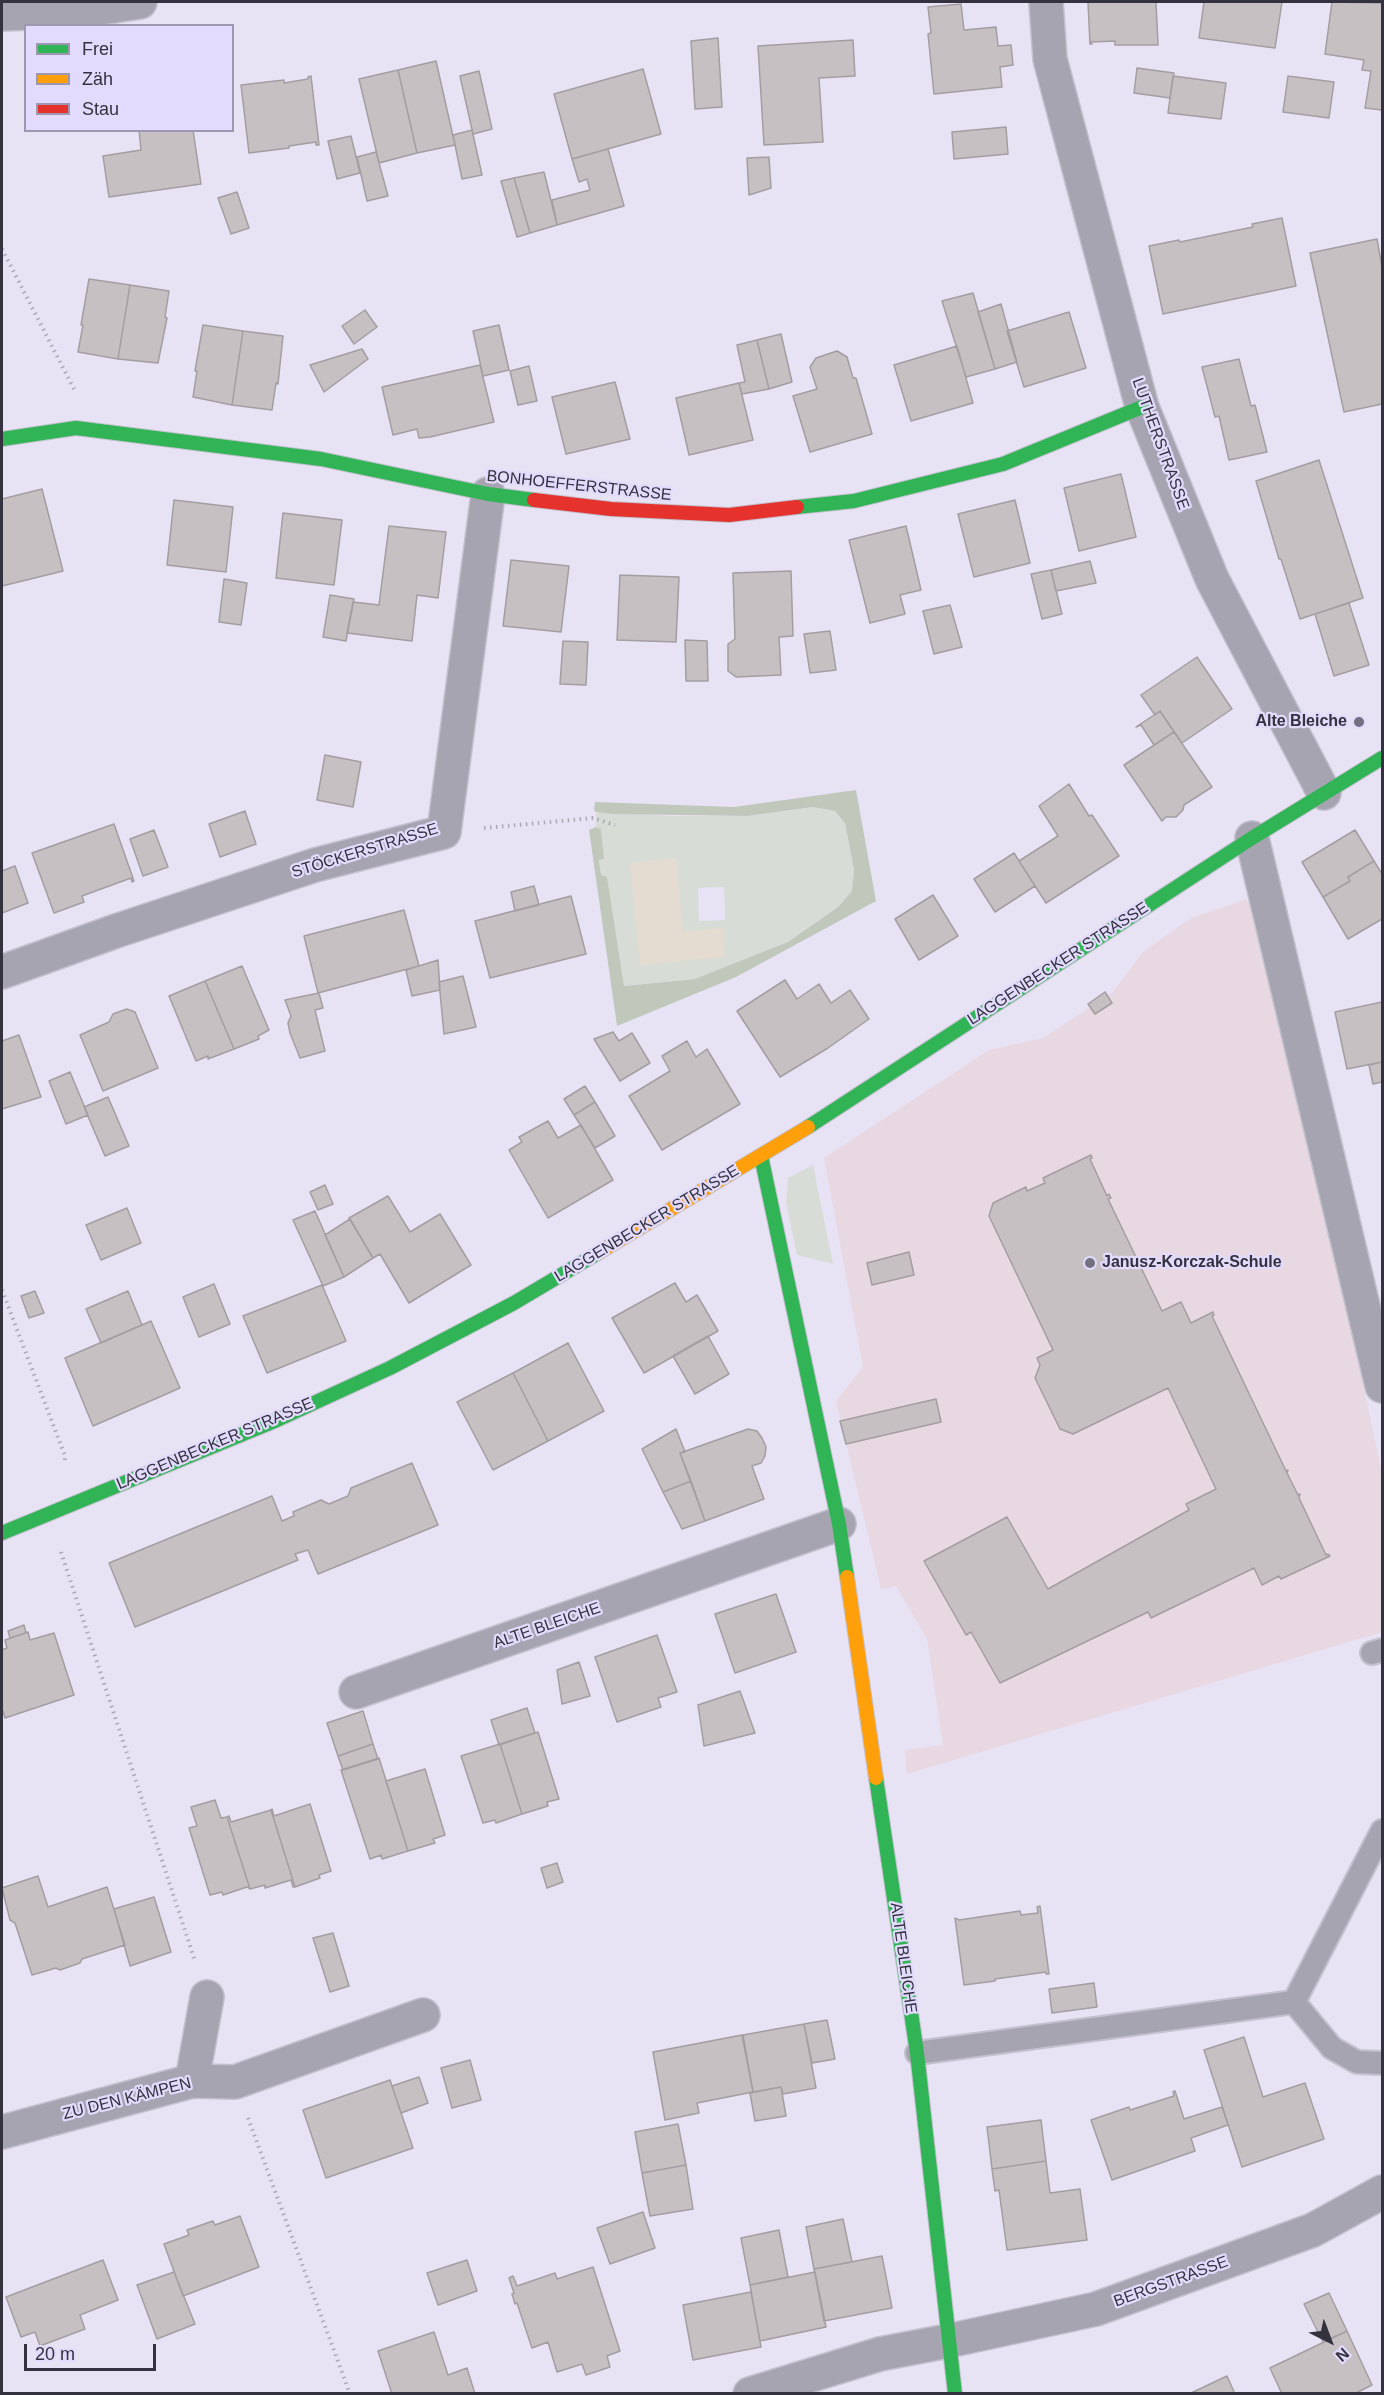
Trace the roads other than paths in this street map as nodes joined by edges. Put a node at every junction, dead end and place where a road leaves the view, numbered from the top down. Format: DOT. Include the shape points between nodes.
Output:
graph roads {
  1 [pos="140,2"];
  2 [pos="1046,2"];
  3 [pos="2,14"];
  4 [pos="1142,407"];
  5 [pos="2,439"];
  6 [pos="488,494"];
  7 [pos="1383,758"];
  8 [pos="1324,793"];
  9 [pos="1252,838"];
  10 [pos="2,972"];
  11 [pos="761,1156"];
  12 [pos="1383,1386"];
  13 [pos="839,1524"];
  14 [pos="2,1533"];
  15 [pos="356,1692"];
  16 [pos="1383,1832"];
  17 [pos="207,1997"];
  18 [pos="1294,2002"];
  19 [pos="423,2015"];
  20 [pos="917,2053"];
  21 [pos="1383,2063"];
  22 [pos="192,2080"];
  23 [pos="2,2132"];
  24 [pos="1383,2192"];
  25 [pos="948,2341"];
  26 [pos="750,2394"];
  27 [pos="955,2394"];
  1 -- 3 [label="street" via="82,11"];
  2 -- 4 [label="street, LUTHERSTRASSE" via="1050,59"];
  4 -- 6 [label="street, BONHOEFFERSTRASSE" via="1003,464 854,501 729,514 611,509"];
  4 -- 8 [label="street, LUTHERSTRASSE" via="1212,579"];
  5 -- 6 [label="street, BONHOEFFERSTRASSE" via="76,428 321,459"];
  6 -- 10 [label="street, STÖCKERSTRASSE" via="444,831 315,865"];
  7 -- 8 [label="street, LAGGENBECKER STRASSE"];
  8 -- 9 [label="street, LAGGENBECKER STRASSE"];
  9 -- 11 [label="street, LAGGENBECKER STRASSE"];
  9 -- 12 [label="street"];
  11 -- 13 [label="street, ALTE BLEICHE"];
  11 -- 14 [label="street, LAGGENBECKER STRASSE" via="514,1303 390,1368 277,1420"];
  13 -- 15 [label="street, ALTE BLEICHE"];
  13 -- 20 [label="street, ALTE BLEICHE"];
  16 -- 18 [label="lane"];
  17 -- 22 [label="street"];
  18 -- 20 [label="lane"];
  18 -- 21 [label="lane" via="1332,2048 1357,2062"];
  19 -- 22 [label="street, ZU DEN KÄMPEN" via="235,2082"];
  20 -- 25 [label="street, ALTE BLEICHE"];
  22 -- 23 [label="street, ZU DEN KÄMPEN"];
  24 -- 25 [label="street, BERGSTRASSE" via="1314,2230 1096,2309"];
  25 -- 26 [label="street, BERGSTRASSE" via="880,2354"];
  25 -- 27 [label="street, ALTE BLEICHE"];
}
